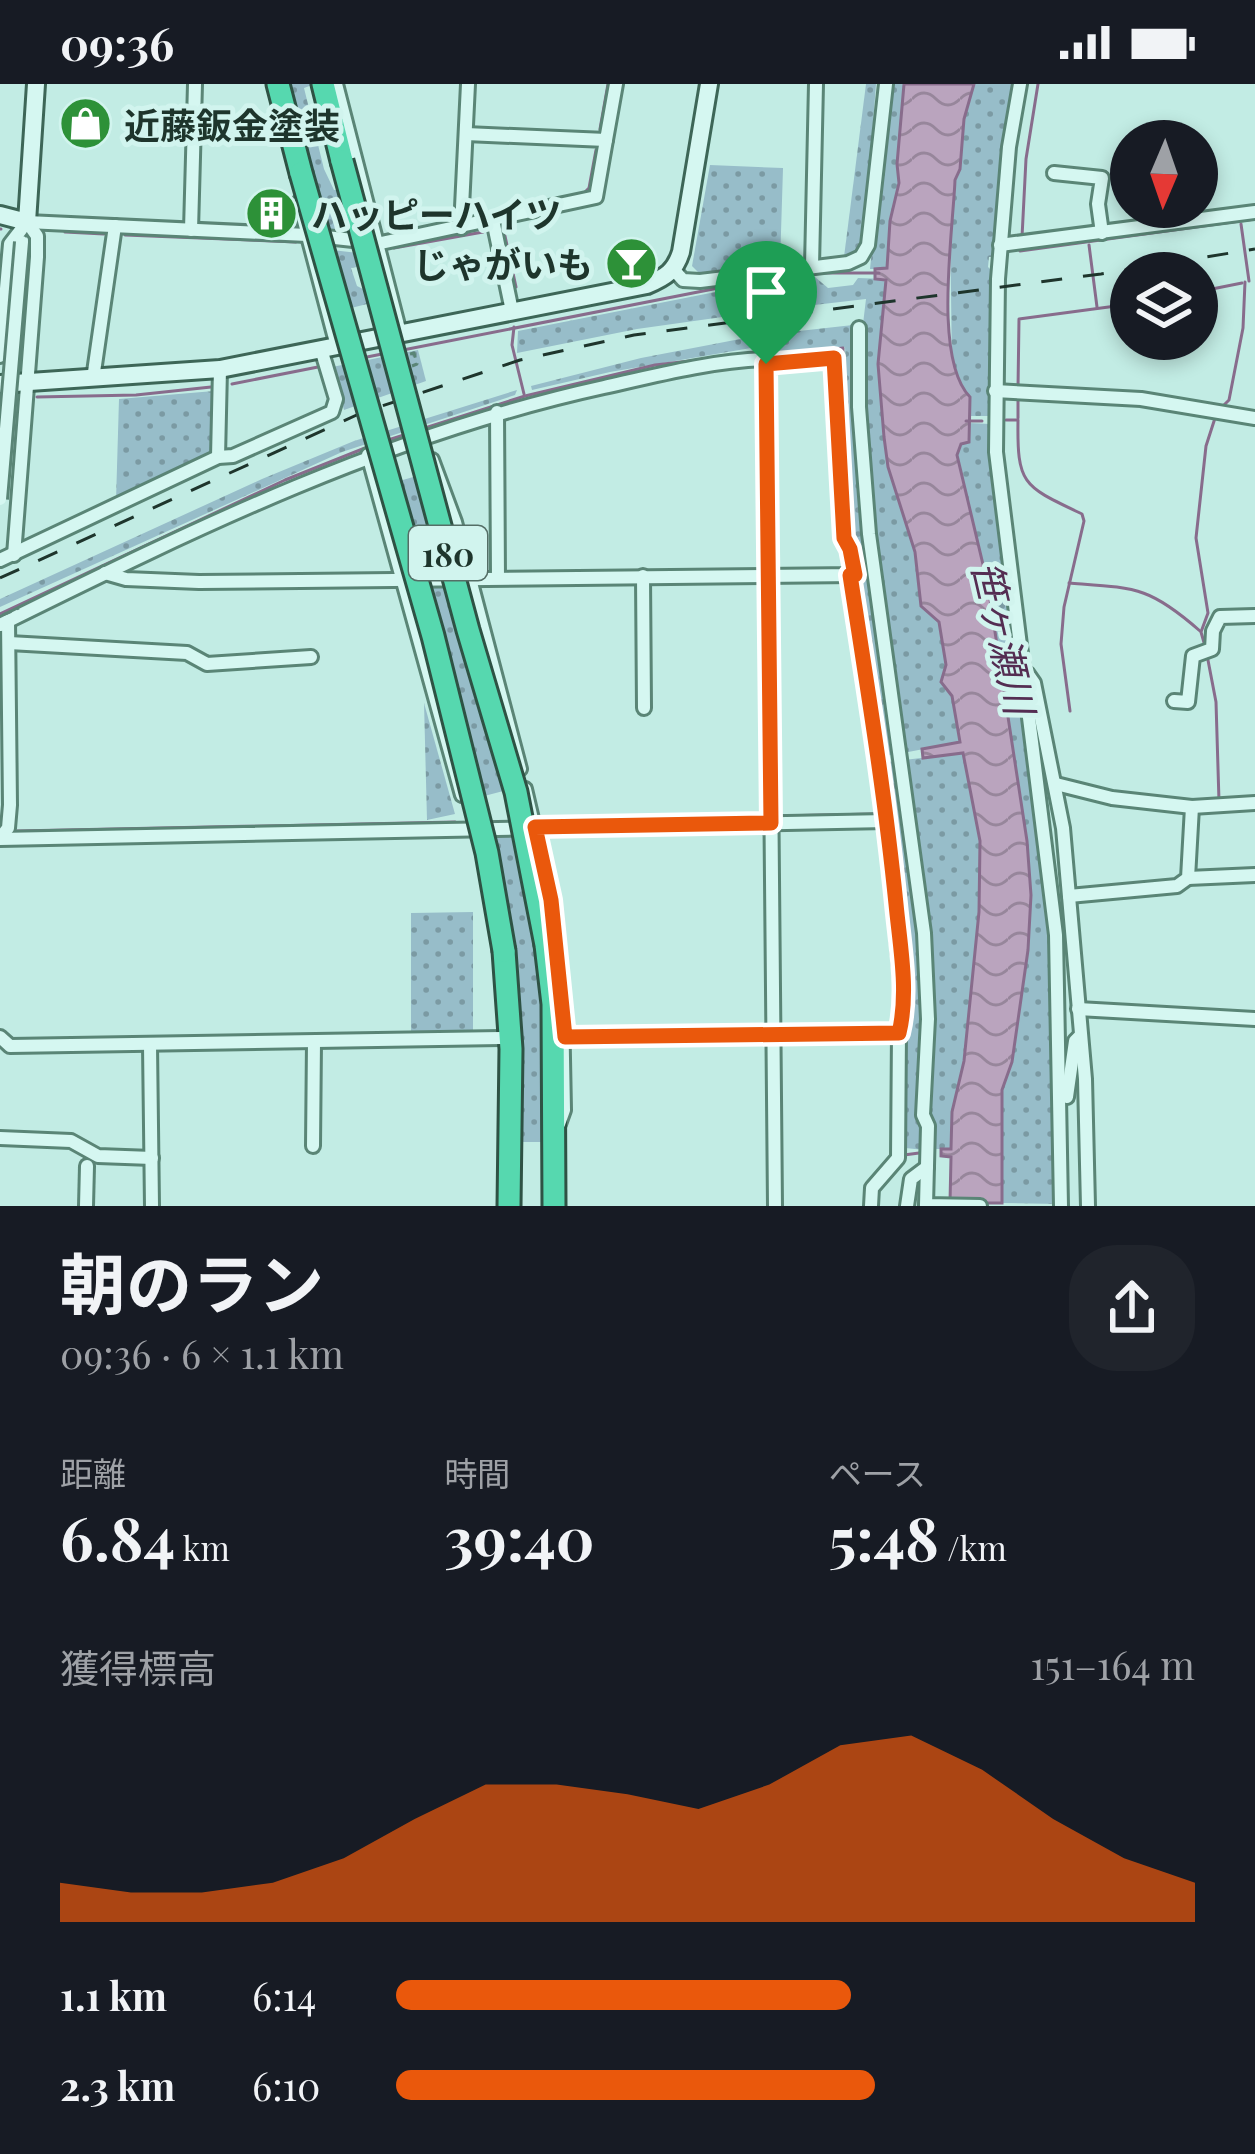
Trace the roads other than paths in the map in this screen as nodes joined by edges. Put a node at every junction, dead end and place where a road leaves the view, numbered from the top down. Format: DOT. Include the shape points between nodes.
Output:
graph roads {
  1 [pos="36,84"];
  2 [pos="194,84"];
  3 [pos="268,84"];
  4 [pos="278,84"];
  5 [pos="323,84"];
  6 [pos="336,84"];
  7 [pos="468,84"];
  8 [pos="616,84"];
  9 [pos="710,84"];
  10 [pos="816,84"];
  11 [pos="886,84"];
  12 [pos="1020,84"];
  13 [pos="466,134"];
  14 [pos="606,140"];
  15 [pos="1054,173"];
  16 [pos="1255,212"];
  17 [pos="0,215"];
  18 [pos="493,220"];
  19 [pos="27,222"];
  20 [pos="115,226"];
  21 [pos="460,228"];
  22 [pos="191,230"];
  23 [pos="1102,233"];
  24 [pos="308,235"];
  25 [pos="375,243"];
  26 [pos="1000,244"];
  27 [pos="812,266"];
  28 [pos="674,270"];
  29 [pos="761,277"];
  30 [pos="512,311"];
  31 [pos="859,328"];
  32 [pos="400,333"];
  33 [pos="329,347"];
  34 [pos="0,356"];
  35 [pos="766,358"];
  36 [pos="220,369"];
  37 [pos="93,379"];
  38 [pos="25,381"];
  39 [pos="0,384"];
  40 [pos="995,391"];
  41 [pos="497,412"];
  42 [pos="1255,418"];
  43 [pos="423,437"];
  44 [pos="368,455"];
  45 [pos="218,458"];
  46 [pos="0,499"];
  47 [pos="7,557"];
  48 [pos="104,573"];
  49 [pos="769,575"];
  50 [pos="850,575"];
  51 [pos="643,576"];
  52 [pos="497,578"];
  53 [pos="470,580"];
  54 [pos="404,581"];
  55 [pos="1255,616"];
  56 [pos="4,620"];
  57 [pos="9,643"];
  58 [pos="311,657"];
  59 [pos="1023,665"];
  60 [pos="1174,700"];
  61 [pos="644,708"];
  62 [pos="1056,784"];
  63 [pos="1255,803"];
  64 [pos="1192,806"];
  65 [pos="887,820"];
  66 [pos="771,823"];
  67 [pos="535,827"];
  68 [pos="471,829"];
  69 [pos="0,838"];
  70 [pos="1255,875"];
  71 [pos="1188,878"];
  72 [pos="1069,896"];
  73 [pos="1078,1009"];
  74 [pos="1255,1019"];
  75 [pos="899,1033"];
  76 [pos="772,1034"];
  77 [pos="1081,1035"];
  78 [pos="565,1037"];
  79 [pos="501,1038"];
  80 [pos="0,1040"];
  81 [pos="314,1042"];
  82 [pos="150,1045"];
  83 [pos="1061,1111"];
  84 [pos="554,1132"];
  85 [pos="0,1138"];
  86 [pos="313,1146"];
  87 [pos="511,1152"];
  88 [pos="152,1158"];
  89 [pos="87,1166"];
  90 [pos="927,1167"];
  91 [pos="927,1205"];
  92 [pos="86,1206"];
  93 [pos="152,1206"];
  94 [pos="509,1206"];
  95 [pos="554,1206"];
  96 [pos="775,1206"];
  97 [pos="871,1206"];
  98 [pos="907,1206"];
  99 [pos="980,1206"];
  100 [pos="1061,1206"];
  101 [pos="1088,1206"];
  1 -- 19 [label="street"];
  2 -- 22 [label="street"];
  3 -- 24 [label="street"];
  4 -- 87 [label="highway, 180, bridge" via="487,854 510,1006"];
  5 -- 84 [label="highway, 180, bridge" via="516,792 553,1004"];
  6 -- 25 [label="street"];
  7 -- 13 [label="street"];
  8 -- 14 [label="street"];
  9 -- 28 [label="street"];
  10 -- 27 [label="street"];
  11 -- 27 [label="street" via="868,245 848,263"];
  12 -- 26 [label="street"];
  13 -- 14 [label="street"];
  13 -- 21 [label="street"];
  14 -- 18 [label="street" via="596,197"];
  15 -- 23 [label="street" via="1102,178"];
  16 -- 23 [label="street"];
  17 -- 19 [label="street"];
  18 -- 21 [label="street"];
  18 -- 30 [label="street"];
  19 -- 20 [label="street"];
  19 -- 34 [label="street" via="10,244"];
  19 -- 38 [label="street" via="37,257"];
  19 -- 46 [label="street, bridge"];
  20 -- 22 [label="street"];
  20 -- 37 [label="street"];
  21 -- 25 [label="street"];
  22 -- 24 [label="street"];
  23 -- 26 [label="street"];
  24 -- 25 [label="street"];
  24 -- 33 [label="street"];
  25 -- 32 [label="street"];
  26 -- 40 [label="street"];
  27 -- 29 [label="street"];
  28 -- 29 [label="street" via="683,280"];
  28 -- 30 [label="street" via="647,285"];
  29 -- 35 [label="street"];
  30 -- 32 [label="street"];
  31 -- 90 [label="street" via="862,476 924,932"];
  32 -- 33 [label="street"];
  33 -- 36 [label="street"];
  33 -- 45 [label="street" via="332,412"];
  35 -- 41 [label="street"];
  35 -- 49 [label="street"];
  35 -- 50 [label="street" via="834,358"];
  36 -- 37 [label="street"];
  36 -- 45 [label="street"];
  37 -- 38 [label="street"];
  38 -- 39 [label="street"];
  38 -- 47 [label="street"];
  40 -- 42 [label="street" via="1141,399"];
  40 -- 59 [label="street" via="1000,503"];
  41 -- 43 [label="street"];
  41 -- 52 [label="street"];
  43 -- 44 [label="street"];
  43 -- 53 [label="street"];
  44 -- 48 [label="street"];
  44 -- 54 [label="street"];
  45 -- 47 [label="street"];
  48 -- 54 [label="street" via="199,582"];
  48 -- 56 [label="street"];
  49 -- 50 [label="street"];
  49 -- 51 [label="street"];
  49 -- 66 [label="street"];
  50 -- 65 [label="street"];
  51 -- 52 [label="street"];
  51 -- 61 [label="street"];
  52 -- 53 [label="street"];
  53 -- 54 [label="street"];
  53 -- 67 [label="street"];
  54 -- 68 [label="street"];
  55 -- 60 [label="street" via="1220,616 1212,649 1193,656 1188,702"];
  56 -- 57 [label="street"];
  57 -- 58 [label="street" via="187,653 207,664"];
  57 -- 69 [label="street" via="10,806"];
  59 -- 62 [label="street"];
  59 -- 83 [label="street" via="1055,917"];
  62 -- 64 [label="street"];
  62 -- 72 [label="street"];
  63 -- 64 [label="street"];
  64 -- 71 [label="street"];
  65 -- 66 [label="street"];
  65 -- 75 [label="street" via="904,1012"];
  66 -- 67 [label="street"];
  66 -- 76 [label="street"];
  67 -- 68 [label="street"];
  67 -- 78 [label="street"];
  68 -- 69 [label="street"];
  68 -- 79 [label="street" via="495,952"];
  70 -- 71 [label="street"];
  71 -- 72 [label="street" via="1177,886"];
  72 -- 73 [label="street"];
  73 -- 74 [label="street"];
  73 -- 77 [label="street"];
  75 -- 76 [label="street"];
  75 -- 97 [label="street" via="898,1158 872,1188"];
  76 -- 78 [label="street"];
  76 -- 96 [label="street"];
  77 -- 83 [label="street"];
  77 -- 101 [label="street"];
  78 -- 84 [label="street" via="564,1110"];
  79 -- 81 [label="street"];
  79 -- 87 [label="street"];
  80 -- 82 [label="street"];
  81 -- 82 [label="street"];
  81 -- 86 [label="street"];
  82 -- 88 [label="street"];
  83 -- 100 [label="street"];
  84 -- 95 [label="highway, 180"];
  85 -- 88 [label="street" via="71,1141 98,1156"];
  87 -- 94 [label="highway, 180"];
  88 -- 93 [label="street"];
  89 -- 92 [label="street"];
  90 -- 91 [label="street"];
  90 -- 98 [label="street" via="911,1179"];
  91 -- 99 [label="street"];
}
